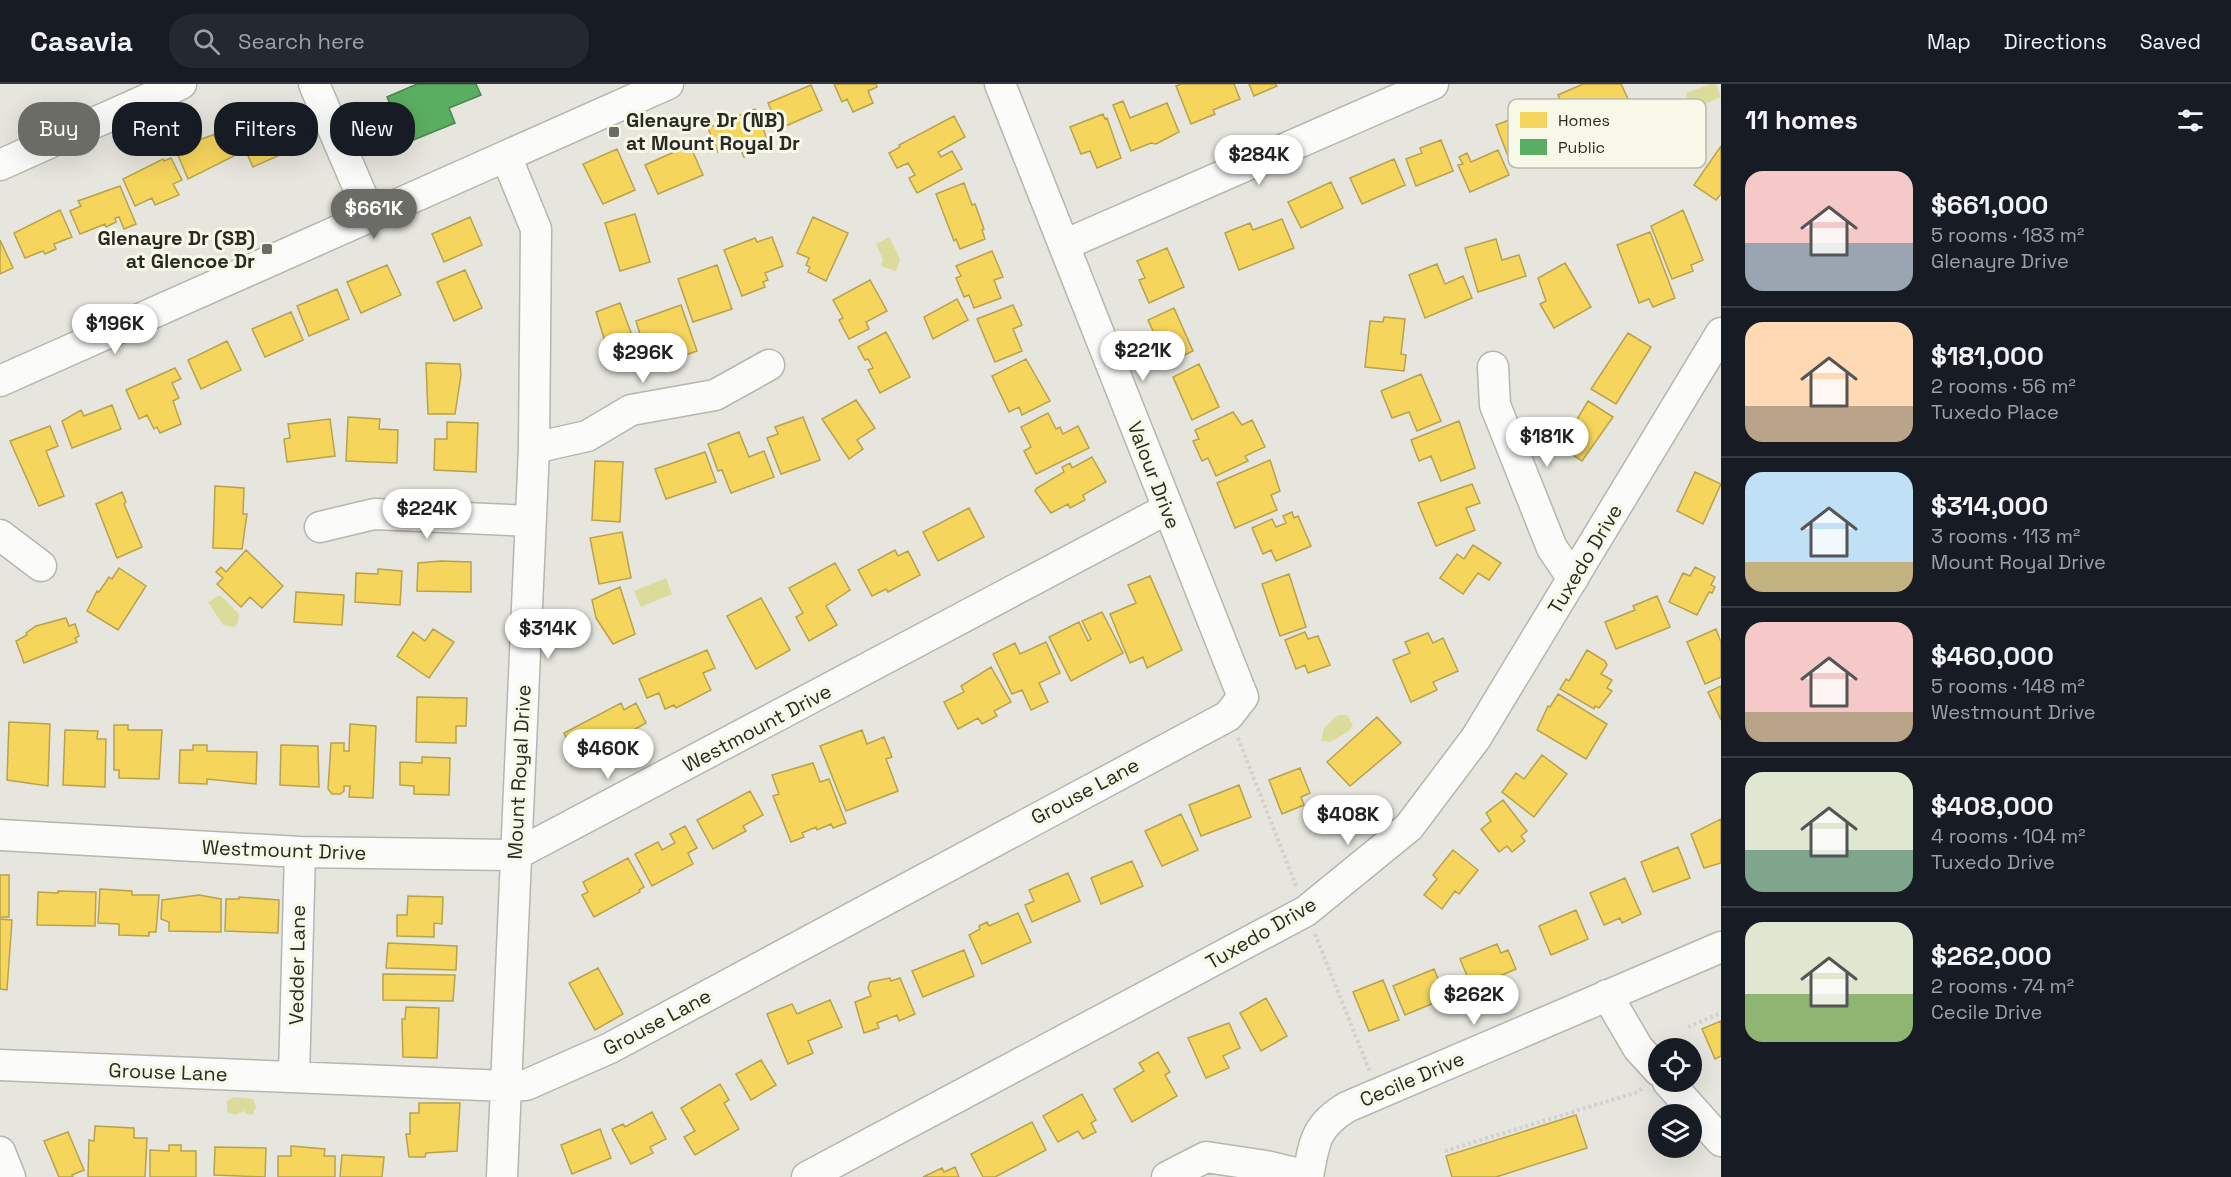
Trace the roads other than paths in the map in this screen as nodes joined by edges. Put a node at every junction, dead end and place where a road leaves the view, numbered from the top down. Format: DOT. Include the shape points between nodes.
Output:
graph roads {
  1 [pos="181,84"];
  2 [pos="314,84"];
  3 [pos="668,84"];
  4 [pos="1000,84"];
  5 [pos="1434,84"];
  6 [pos="506,156"];
  7 [pos="0,165"];
  8 [pos="370,215"];
  9 [pos="1064,245"];
  10 [pos="1721,333"];
  11 [pos="769,365"];
  12 [pos="1493,367"];
  13 [pos="0,381"];
  14 [pos="534,448"];
  15 [pos="1167,508"];
  16 [pos="530,521"];
  17 [pos="320,527"];
  18 [pos="0,535"];
  19 [pos="41,566"];
  20 [pos="1573,579"];
  21 [pos="1235,706"];
  22 [pos="0,835"];
  23 [pos="300,852"];
  24 [pos="515,855"];
  25 [pos="1721,947"];
  26 [pos="1607,995"];
  27 [pos="0,1065"];
  28 [pos="1648,1066"];
  29 [pos="294,1077"];
  30 [pos="506,1086"];
  31 [pos="1668,1092"];
  32 [pos="1721,1141"];
  33 [pos="0,1152"];
  34 [pos="1308,1176"];
  35 [pos="10,1177"];
  36 [pos="502,1177"];
  37 [pos="807,1177"];
  38 [pos="1167,1177"];
  1 -- 7 [label="street"];
  2 -- 8 [label="street"];
  3 -- 6 [label="street"];
  4 -- 9 [label="street, Valour Drive"];
  5 -- 9 [label="street"];
  6 -- 8 [label="street"];
  6 -- 14 [label="street, Mount Royal Drive" via="536,229"];
  8 -- 13 [label="street"];
  9 -- 15 [label="street, Valour Drive"];
  10 -- 20 [label="street, Tuxedo Drive"];
  11 -- 14 [label="street" via="715,395 631,410 587,436"];
  12 -- 20 [label="street" via="1495,405 1552,548"];
  14 -- 16 [label="street, Mount Royal Drive"];
  15 -- 21 [label="street, Valour Drive"];
  15 -- 24 [label="street, Westmount Drive"];
  16 -- 17 [label="street" via="374,514"];
  16 -- 24 [label="street, Mount Royal Drive"];
  18 -- 19 [label="street"];
  20 -- 37 [label="street, Tuxedo Drive" via="1476,738 1409,827 1306,911"];
  21 -- 30 [label="street, Grouse Lane" via="610,1048 526,1085"];
  22 -- 23 [label="street, Westmount Drive"];
  23 -- 24 [label="street, Westmount Drive"];
  23 -- 29 [label="street, Vedder Lane"];
  24 -- 30 [label="street, Mount Royal Drive"];
  25 -- 26 [label="street, Cecile Drive"];
  26 -- 28 [label="street"];
  26 -- 34 [label="street, Cecile Drive" via="1347,1107 1324,1124 1313,1145"];
  27 -- 29 [label="street, Grouse Lane"];
  29 -- 30 [label="street, Grouse Lane"];
  30 -- 36 [label="street, Mount Royal Drive"];
  31 -- 32 [label="street"];
  33 -- 35 [label="street"];
  34 -- 38 [label="street" via="1206,1157"];
}
